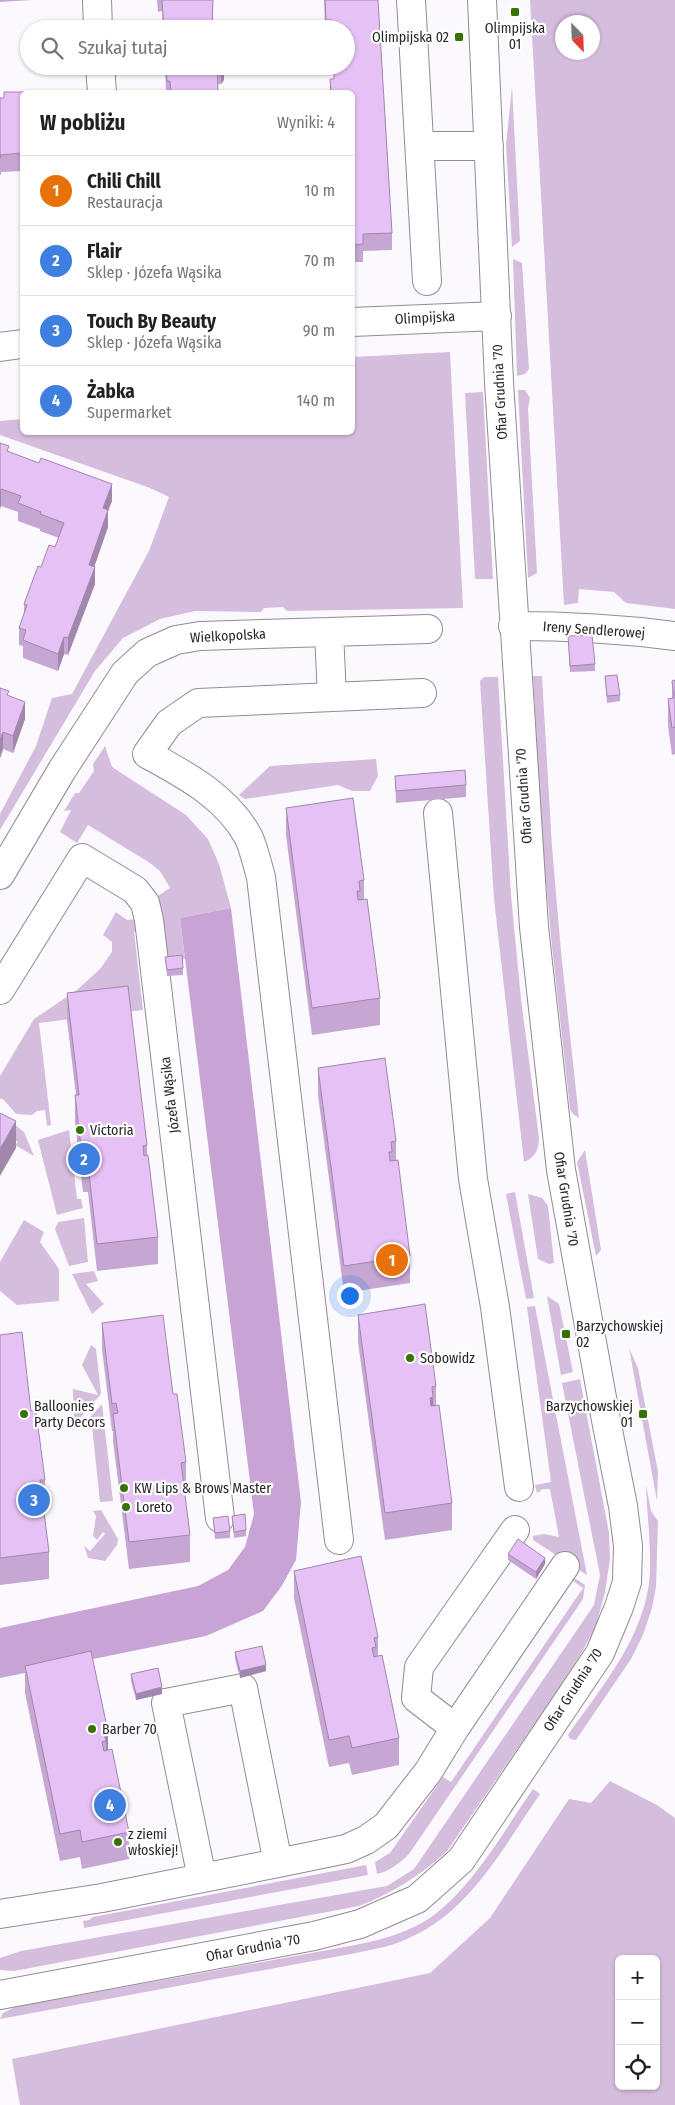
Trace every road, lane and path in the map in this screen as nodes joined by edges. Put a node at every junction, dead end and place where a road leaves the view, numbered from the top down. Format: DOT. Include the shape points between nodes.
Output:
graph roads {
  1 [pos="97,0"];
  2 [pos="411,0"];
  3 [pos="482,0"];
  4 [pos="98,20"];
  5 [pos="101,75"];
  6 [pos="102,90"];
  7 [pos="420,146"];
  8 [pos="489,146"];
  9 [pos="427,281"];
  10 [pos="497,316"];
  11 [pos="355,322"];
  12 [pos="20,344"];
  13 [pos="0,347"];
  14 [pos="513,626"];
  15 [pos="428,629"];
  16 [pos="330,632"];
  17 [pos="675,636"];
  18 [pos="422,693"];
  19 [pos="332,697"];
  20 [pos="438,813"];
  21 [pos="0,875"];
  22 [pos="0,990"];
  23 [pos="519,1487"];
  24 [pos="220,1518"];
  25 [pos="515,1530"];
  26 [pos="339,1540"];
  27 [pos="565,1566"];
  28 [pos="455,1728"];
  29 [pos="278,1863"];
  30 [pos="202,1878"];
  31 [pos="0,1914"];
  32 [pos="0,1995"];
  1 -- 4 [label="street"];
  2 -- 7 [label="street"];
  3 -- 8 [label="street, Ofiar Grudnia '70"];
  5 -- 6 [label="street"];
  7 -- 8 [label="street"];
  7 -- 9 [label="street"];
  8 -- 10 [label="street, Ofiar Grudnia '70"];
  10 -- 11 [label="street, Olimpijska"];
  10 -- 14 [label="street, Ofiar Grudnia '70"];
  12 -- 13 [label="street"];
  14 -- 17 [label="street, Ireny Sendlerowej"];
  14 -- 32 [label="street, Ofiar Grudnia '70" via="534,927 557,1139 628,1546 627,1582 619,1607 600,1653 461,1860 417,1898 360,1924 314,1936"];
  15 -- 16 [label="street, Wielkopolska"];
  16 -- 19 [label="street"];
  16 -- 21 [label="street, Wielkopolska" via="200,636 176,640 147,653 125,673 62,770"];
  18 -- 19 [label="street"];
  19 -- 26 [label="street" via="198,703 169,722 147,754 195,781 232,811 249,838 261,877"];
  20 -- 23 [label="street" via="473,1179 495,1307"];
  22 -- 24 [label="street, Józefa Wąsika" via="82,858 134,890 145,903"];
  25 -- 28 [label="street" via="419,1667 416,1698"];
  27 -- 28 [label="street"];
  28 -- 29 [label="street" via="428,1772 386,1826 346,1849"];
  29 -- 30 [label="street"];
  29 -- 30 [label="street" via="243,1688 166,1704"];
  30 -- 31 [label="street"];
}
